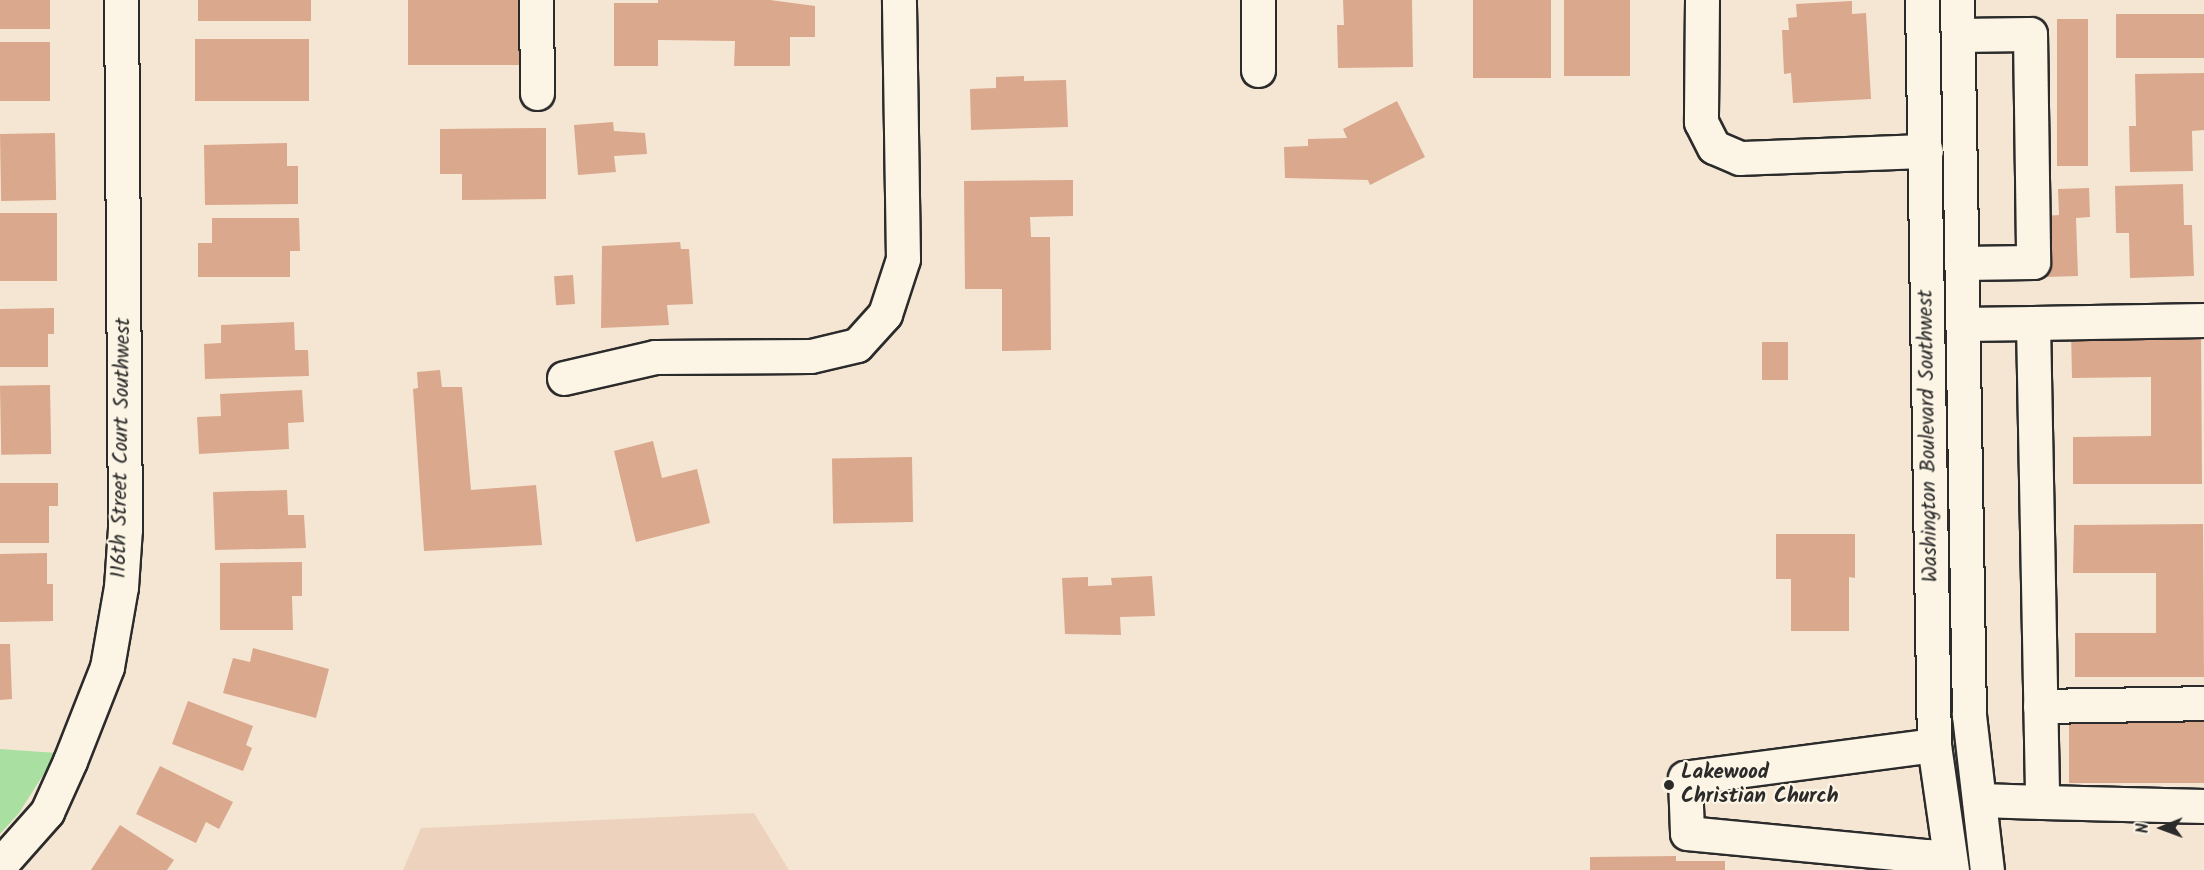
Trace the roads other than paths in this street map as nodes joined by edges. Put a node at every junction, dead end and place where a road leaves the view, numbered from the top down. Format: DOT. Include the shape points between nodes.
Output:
graph roads {
  1 [pos="121,0"];
  2 [pos="536,0"];
  3 [pos="899,0"];
  4 [pos="1257,0"];
  5 [pos="1702,0"];
  6 [pos="1922,0"];
  7 [pos="1957,0"];
  8 [pos="1958,35"];
  9 [pos="1258,70"];
  10 [pos="537,93"];
  11 [pos="1926,151"];
  12 [pos="1961,263"];
  13 [pos="2204,320"];
  14 [pos="2033,323"];
  15 [pos="1962,324"];
  16 [pos="564,378"];
  17 [pos="2204,703"];
  18 [pos="2040,706"];
  19 [pos="1934,745"];
  20 [pos="1979,800"];
  21 [pos="2042,802"];
  22 [pos="2204,806"];
  23 [pos="0,865"];
  24 [pos="1951,866"];
  25 [pos="1987,870"];
  1 -- 23 [label="main road, 116th Street Court Southwest" via="125,529 121,587 107,667 65,771 47,812"];
  2 -- 10 [label="main road"];
  3 -- 16 [label="main road" via="903,259 885,314 857,345 811,356 655,357"];
  4 -- 9 [label="main road"];
  5 -- 11 [label="main road" via="1701,122 1714,147 1740,158"];
  6 -- 11 [label="main road, Washington Boulevard Southwest"];
  7 -- 8 [label="main road, Washington Boulevard Southwest"];
  8 -- 12 [label="main road, Washington Boulevard Southwest"];
  8 -- 12 [label="main road" via="2030,34 2033,262"];
  11 -- 19 [label="main road, Washington Boulevard Southwest"];
  12 -- 15 [label="main road, Washington Boulevard Southwest"];
  13 -- 14 [label="main road"];
  14 -- 15 [label="main road"];
  14 -- 18 [label="main road"];
  15 -- 20 [label="main road, Washington Boulevard Southwest" via="1969,715"];
  17 -- 18 [label="main road"];
  18 -- 21 [label="main road"];
  19 -- 24 [label="main road, Washington Boulevard Southwest"];
  19 -- 24 [label="main road" via="1685,778 1687,833 1927,856"];
  20 -- 21 [label="main road"];
  20 -- 25 [label="main road, Washington Boulevard Southwest"];
  21 -- 22 [label="main road"];
}
